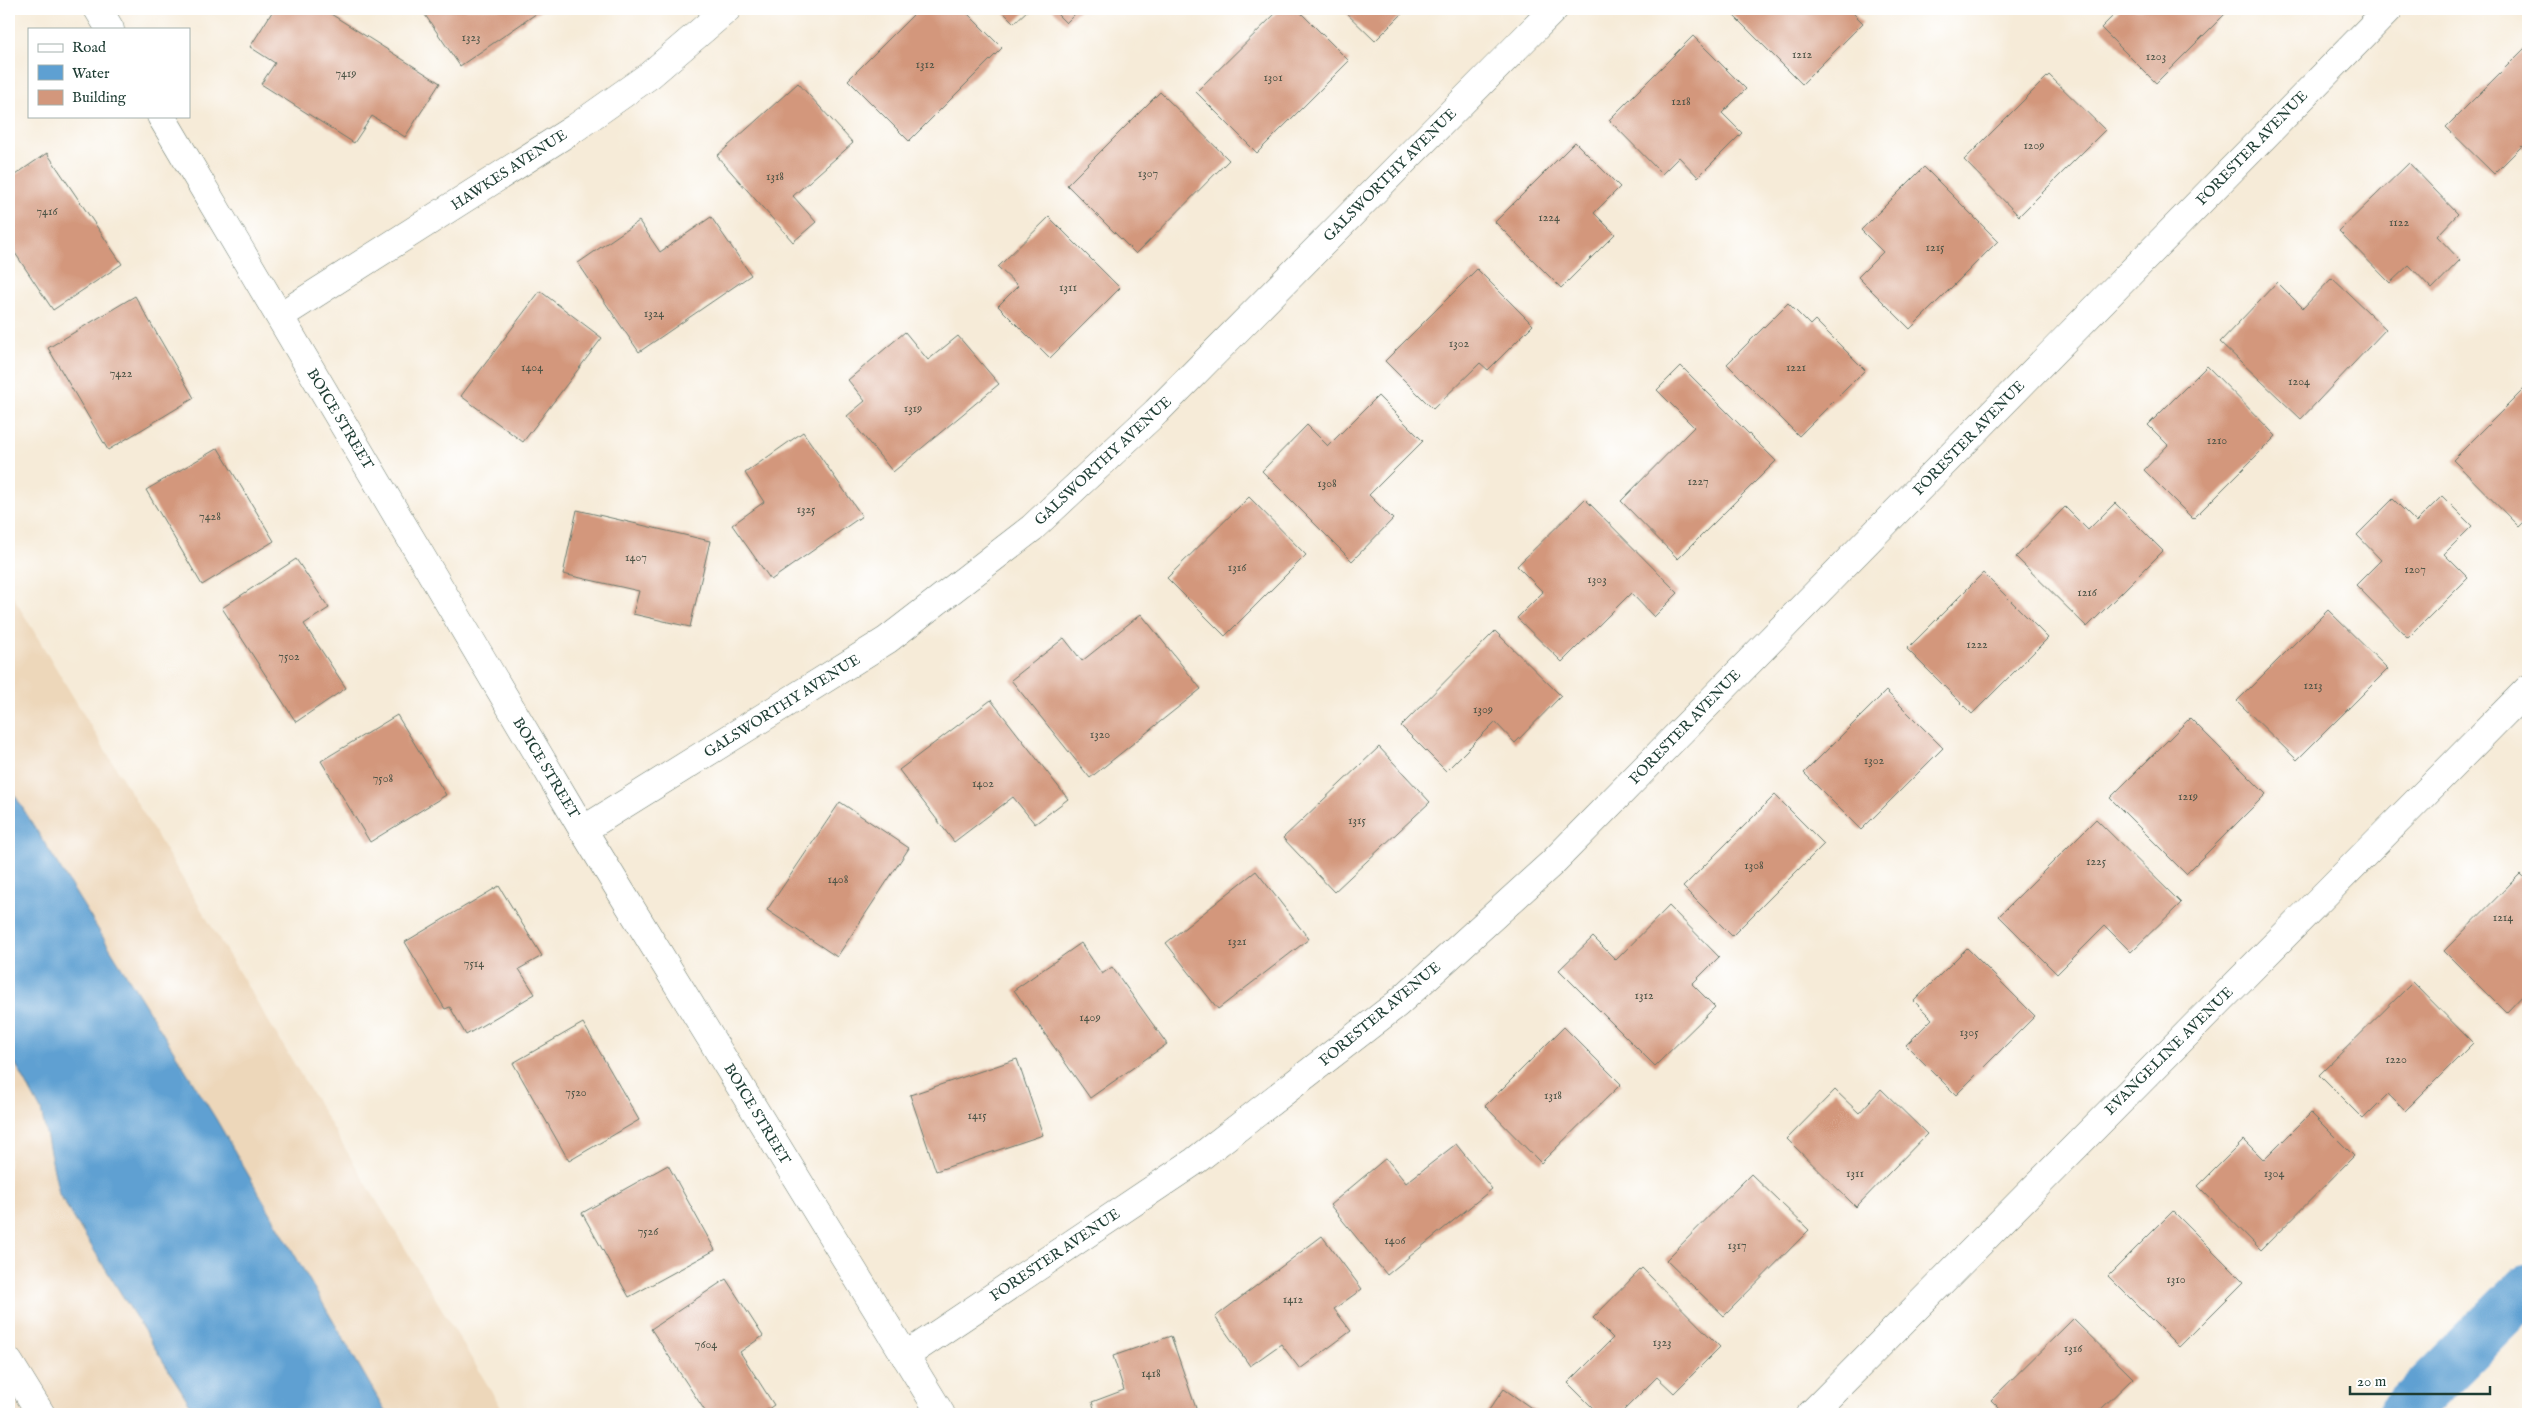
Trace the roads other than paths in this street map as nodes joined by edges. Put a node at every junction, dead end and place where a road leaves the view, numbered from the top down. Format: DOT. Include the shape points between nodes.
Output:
graph roads {
  1 [pos="98,9"];
  2 [pos="727,9"];
  3 [pos="1554,9"];
  4 [pos="2389,9"];
  5 [pos="109,28"];
  6 [pos="162,118"];
  7 [pos="280,316"];
  8 [pos="2528,689"];
  9 [pos="583,830"];
  10 [pos="905,1356"];
  11 [pos="9,1362"];
  12 [pos="41,1414"];
  13 [pos="941,1414"];
  14 [pos="1811,1414"];
  1 -- 5 [label="street"];
  2 -- 7 [label="street, HAWKES AVENUE" via="650,74 575,128"];
  3 -- 9 [label="street, GALSWORTHY AVENUE" via="1156,412 1032,528 887,640"];
  4 -- 10 [label="street, FORESTER AVENUE" via="1552,863 1397,1004 1195,1161"];
  6 -- 7 [label="street, BOICE STREET"];
  7 -- 9 [label="street, BOICE STREET"];
  8 -- 14 [label="street, EVANGELINE AVENUE"];
  9 -- 10 [label="street, BOICE STREET"];
  10 -- 13 [label="street, BOICE STREET"];
  11 -- 12 [label="street"];
}
